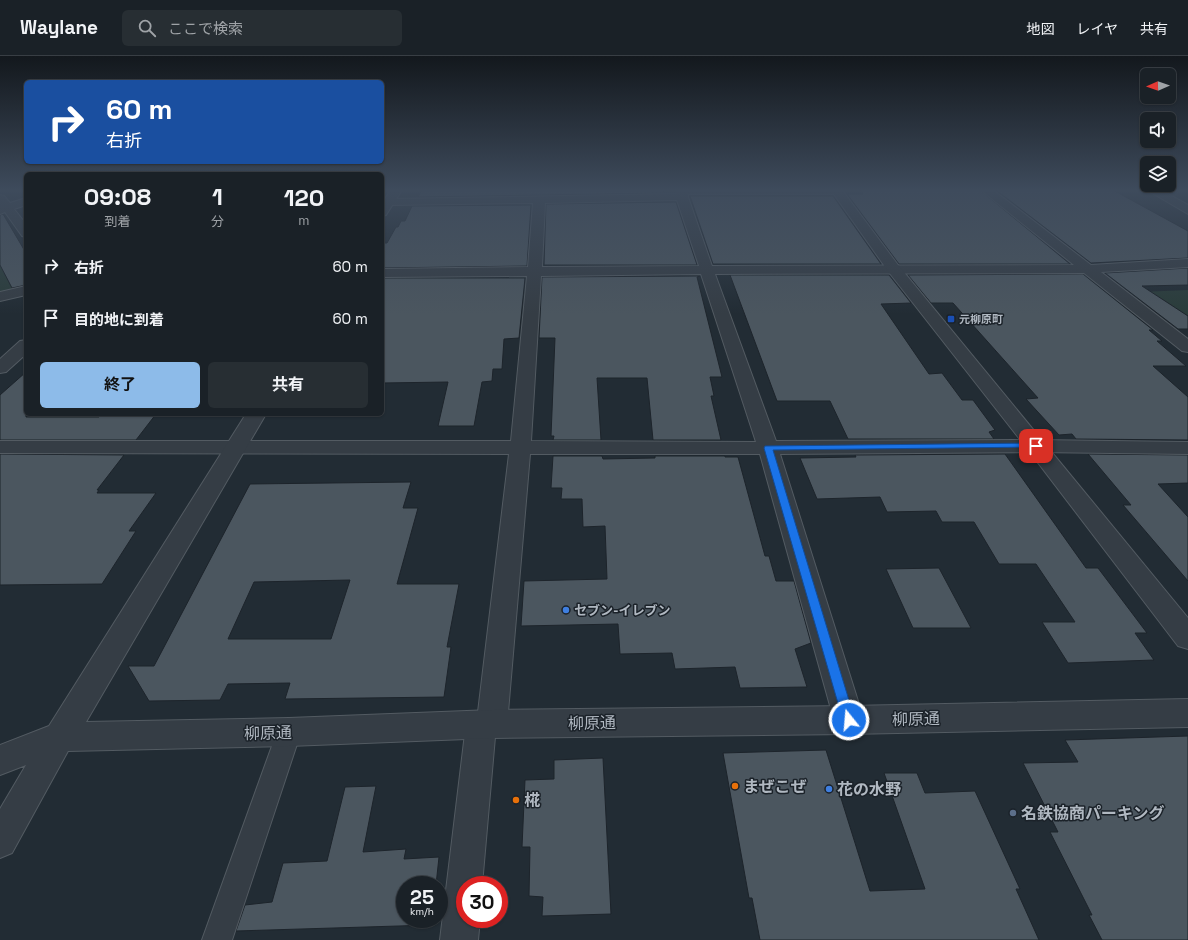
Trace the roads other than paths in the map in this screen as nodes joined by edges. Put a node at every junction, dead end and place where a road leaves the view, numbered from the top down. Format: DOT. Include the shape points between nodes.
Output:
graph roads {
  1 [pos="537,231"];
  2 [pos="695,231"];
  3 [pos="865,231"];
  4 [pos="1039,231"];
  5 [pos="1188,263"];
  6 [pos="892,268"];
  7 [pos="1087,268"];
  8 [pos="707,270"];
  9 [pos="535,272"];
  10 [pos="384,273"];
  11 [pos="24,291"];
  12 [pos="0,298"];
  13 [pos="24,347"];
  14 [pos="1188,347"];
  15 [pos="0,368"];
  16 [pos="255,416"];
  17 [pos="521,446"];
  18 [pos="1036,446"];
  19 [pos="0,447"];
  20 [pos="236,447"];
  21 [pos="768,448"];
  22 [pos="1188,448"];
  23 [pos="1188,638"];
  24 [pos="1188,713"];
  25 [pos="849,720"];
  26 [pos="486,725"];
  27 [pos="289,732"];
  28 [pos="60,737"];
  29 [pos="0,760"];
  30 [pos="0,842"];
  31 [pos="216,940"];
  32 [pos="459,940"];
  1 -- 9 [label="street"];
  2 -- 8 [label="street"];
  3 -- 6 [label="street"];
  4 -- 7 [label="street"];
  5 -- 7 [label="street"];
  6 -- 7 [label="street"];
  6 -- 8 [label="street"];
  6 -- 18 [label="street"];
  7 -- 14 [label="street"];
  8 -- 9 [label="street"];
  8 -- 21 [label="street"];
  9 -- 10 [label="street"];
  9 -- 17 [label="street"];
  11 -- 12 [label="street"];
  13 -- 15 [label="street"];
  16 -- 20 [label="street"];
  17 -- 20 [label="street"];
  17 -- 21 [label="street"];
  17 -- 26 [label="street"];
  18 -- 21 [label="street"];
  18 -- 22 [label="street"];
  18 -- 23 [label="street"];
  19 -- 20 [label="street"];
  20 -- 28 [label="street"];
  21 -- 25 [label="street"];
  24 -- 25 [label="street, 柳原通"];
  25 -- 26 [label="street, 柳原通"];
  26 -- 27 [label="street, 柳原通"];
  26 -- 32 [label="street"];
  27 -- 28 [label="street, 柳原通"];
  27 -- 31 [label="lane"];
  28 -- 29 [label="street, 柳原通"];
  28 -- 30 [label="street"];
}
